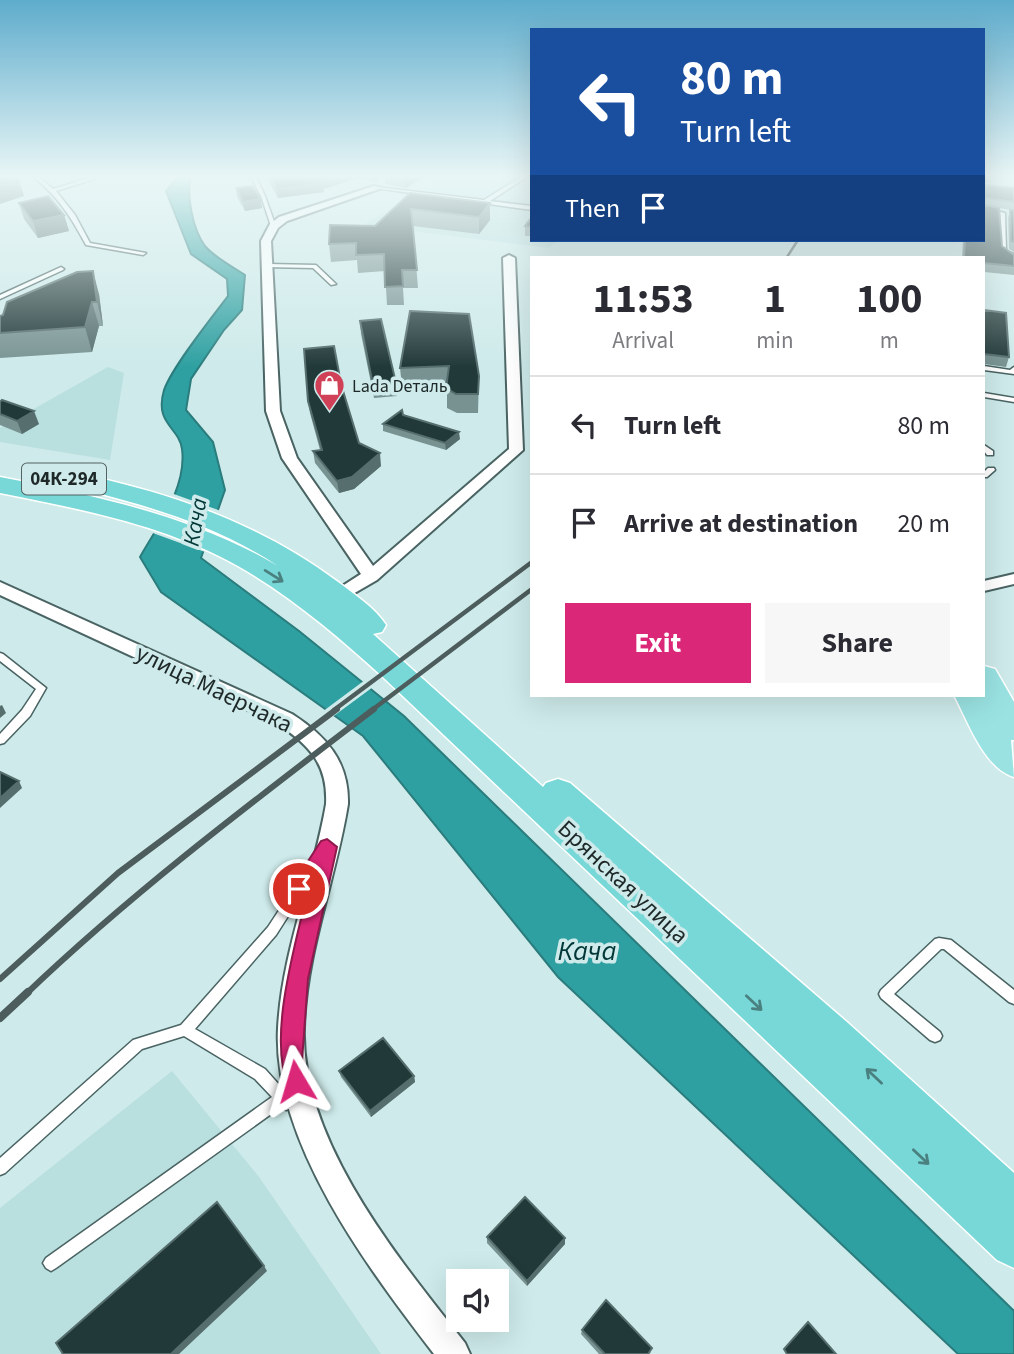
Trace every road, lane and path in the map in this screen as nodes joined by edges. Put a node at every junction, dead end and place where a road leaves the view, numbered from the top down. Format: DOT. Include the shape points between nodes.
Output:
graph roads {
  1 [pos="86,240"];
  2 [pos="267,240"];
  3 [pos="1003,240"];
  4 [pos="144,253"];
  5 [pos="1014,257"];
  6 [pos="509,258"];
  7 [pos="268,266"];
  8 [pos="61,269"];
  9 [pos="333,284"];
  10 [pos="0,297"];
  11 [pos="985,368"];
  12 [pos="1014,369"];
  13 [pos="985,395"];
  14 [pos="1013,400"];
  15 [pos="0,470"];
  16 [pos="0,485"];
  17 [pos="224,536"];
  18 [pos="1014,579"];
  19 [pos="355,586"];
  20 [pos="985,586"];
  21 [pos="1,589"];
  22 [pos="0,656"];
  23 [pos="985,678"];
  24 [pos="970,697"];
  25 [pos="1014,729"];
  26 [pos="0,740"];
  27 [pos="1014,765"];
  28 [pos="327,847"];
  29 [pos="1014,998"];
  30 [pos="185,1030"];
  31 [pos="935,1036"];
  32 [pos="281,1099"];
  33 [pos="307,1120"];
  34 [pos="0,1168"];
  35 [pos="1014,1205"];
  36 [pos="1014,1243"];
  37 [pos="51,1263"];
  38 [pos="454,1354"];
  1 -- 4 [label="lane"];
  2 -- 7 [label="street, Брянская улица"];
  3 -- 5 [label="lane" via="1003,252"];
  6 -- 19 [label="street" via="516,450"];
  7 -- 9 [label="lane" via="314,266"];
  7 -- 19 [label="street, Брянская улица" via="273,411 290,458"];
  8 -- 10 [label="lane"];
  11 -- 12 [label="lane"];
  13 -- 14 [label="lane"];
  15 -- 17 [label="highway, 04К-294" via="159,499"];
  16 -- 17 [label="highway, 04К-294"];
  17 -- 19 [label="highway, Брянская улица"];
  17 -- 36 [label="highway, Брянская улица, one-way" via="246,559 356,639"];
  18 -- 20 [label="street"];
  35 -- 19 [label="highway, Брянская улица, one-way" via="833,1037 444,693"];
  21 -- 28 [label="street, улица Маерчака" via="285,719 316,742 329,759 337,802"];
  22 -- 26 [label="lane" via="41,688 26,713"];
  23 -- 25 [label="main road"];
  24 -- 27 [label="main road"];
  28 -- 30 [label="lane" via="272,931"];
  28 -- 33 [label="street, улица Маерчака" via="293,1016 291,1061"];
  29 -- 31 [label="lane" via="947,944 939,943 885,994"];
  30 -- 32 [label="lane" via="260,1073"];
  30 -- 34 [label="lane" via="138,1044"];
  32 -- 33 [label="lane"];
  32 -- 37 [label="lane"];
  33 -- 38 [label="street, улица Маерчака" via="366,1234"];
}
